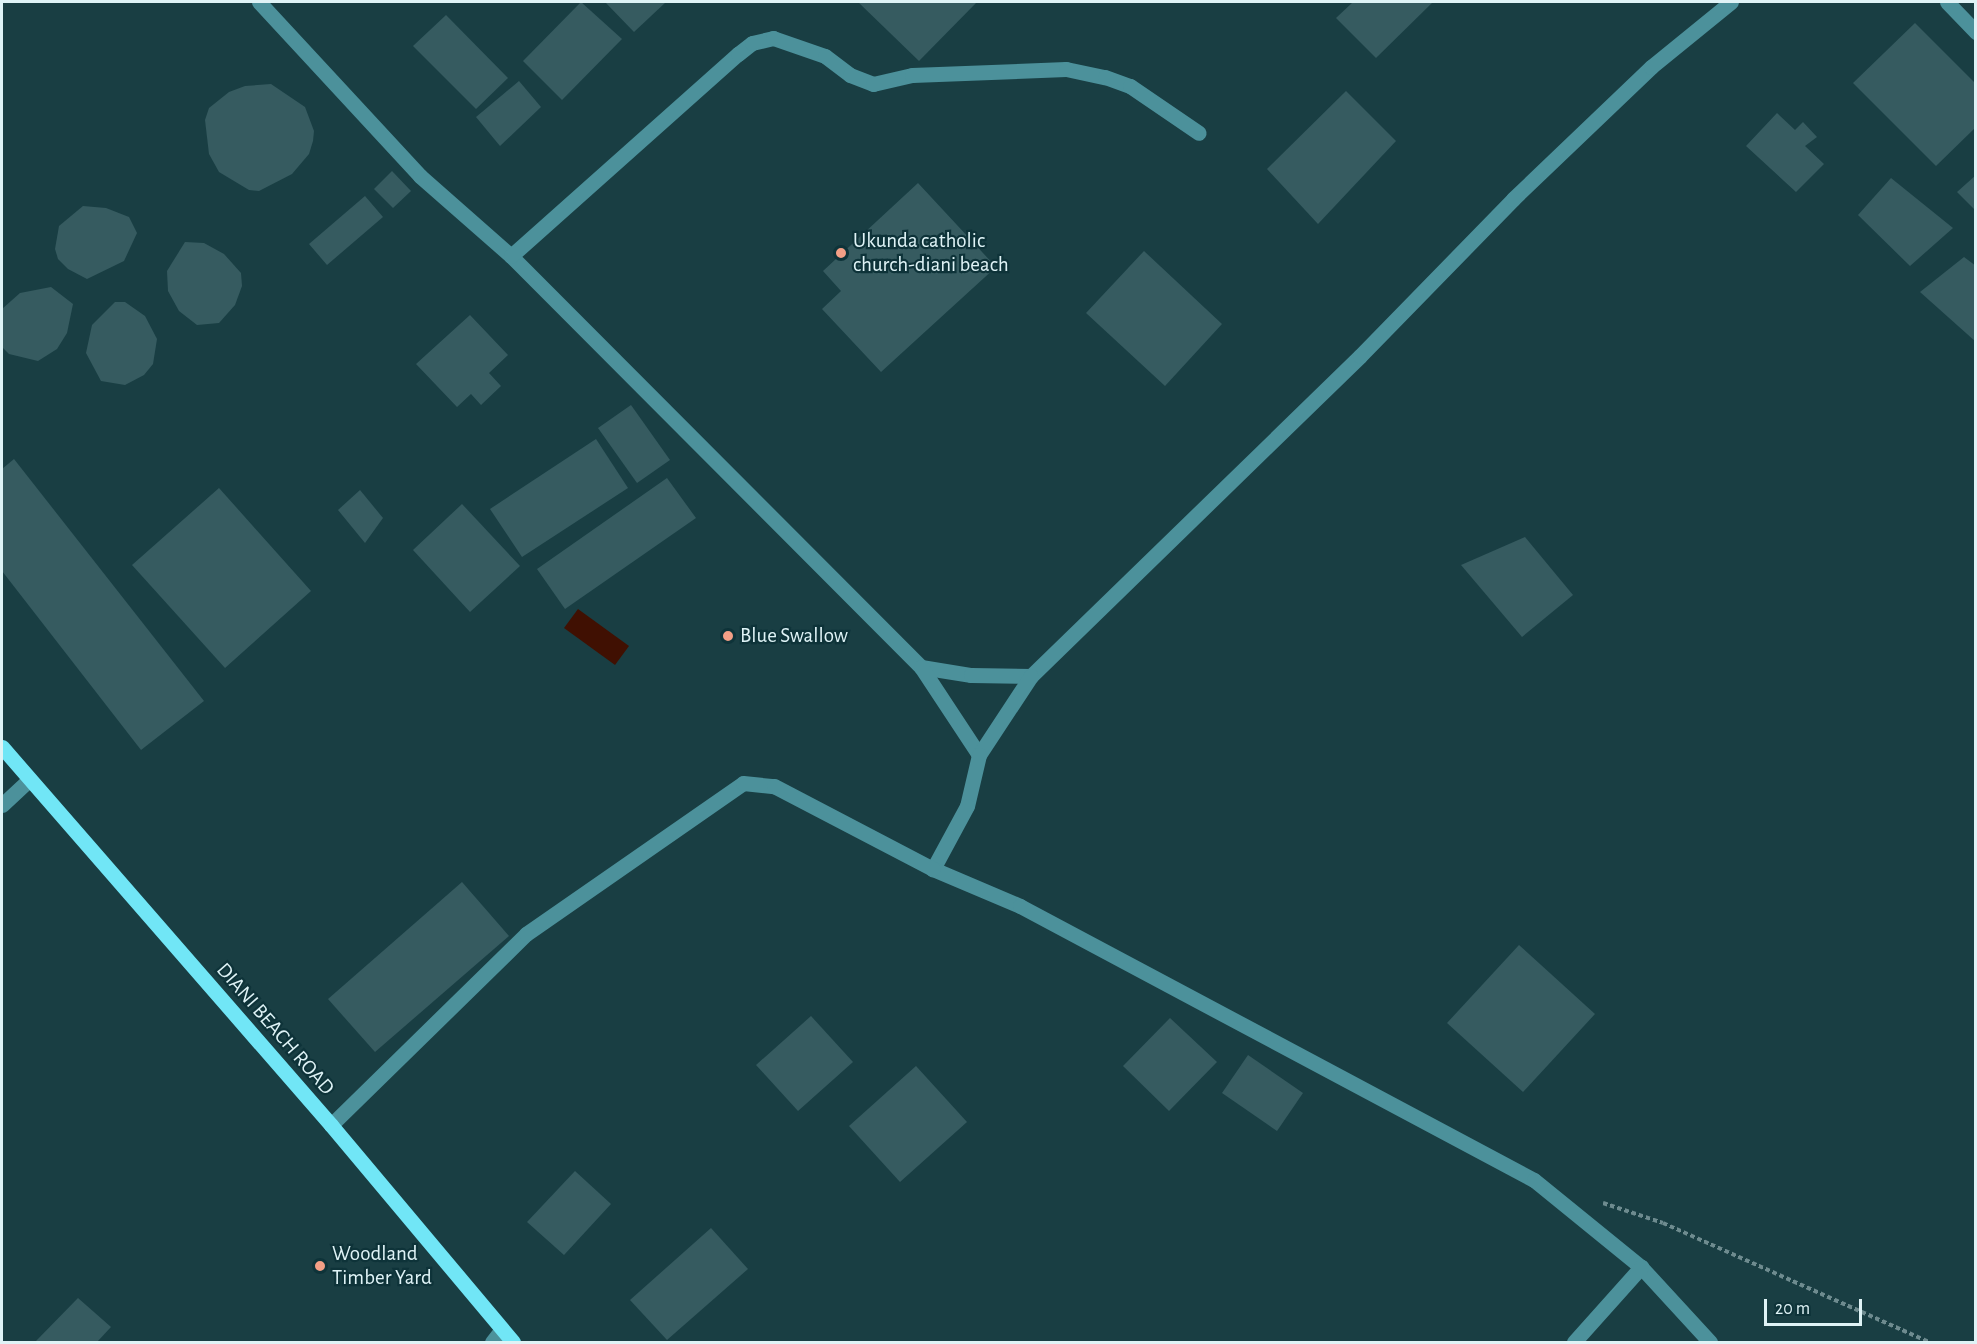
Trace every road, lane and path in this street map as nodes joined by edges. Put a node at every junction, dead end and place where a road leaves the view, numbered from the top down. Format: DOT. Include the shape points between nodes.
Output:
graph roads {
  1 [pos="259,2"];
  2 [pos="1731,2"];
  3 [pos="1947,2"];
  4 [pos="1976,32"];
  5 [pos="1198,132"];
  6 [pos="511,256"];
  7 [pos="921,668"];
  8 [pos="1031,676"];
  9 [pos="2,747"];
  10 [pos="979,755"];
  11 [pos="29,780"];
  12 [pos="2,805"];
  13 [pos="933,869"];
  14 [pos="331,1125"];
  15 [pos="1599,1201"];
  16 [pos="1641,1267"];
  17 [pos="501,1329"];
  18 [pos="492,1342"];
  19 [pos="513,1342"];
  20 [pos="1574,1342"];
  21 [pos="1710,1342"];
  22 [pos="1929,1342"];
  1 -- 6 [label="street" via="420,176"];
  2 -- 8 [label="street" via="1651,67 1513,199 1360,356"];
  3 -- 4 [label="street"];
  5 -- 6 [label="street" via="1130,86 1105,77 1066,69 912,75 873,84 850,75 825,56 773,38 752,43 738,54"];
  6 -- 7 [label="street"];
  7 -- 8 [label="street" via="971,675"];
  7 -- 10 [label="street"];
  8 -- 10 [label="street"];
  9 -- 11 [label="main road, DIANI BEACH ROAD"];
  10 -- 13 [label="street" via="967,806"];
  11 -- 12 [label="street"];
  11 -- 14 [label="main road, DIANI BEACH ROAD"];
  13 -- 14 [label="street" via="774,786 743,783 526,934"];
  13 -- 16 [label="street" via="1020,906 1534,1180"];
  14 -- 17 [label="main road, DIANI BEACH ROAD"];
  15 -- 22 [label="path" via="1663,1223"];
  16 -- 20 [label="street"];
  16 -- 21 [label="street"];
  17 -- 18 [label="street"];
  17 -- 19 [label="main road, DIANI BEACH ROAD"];
}
